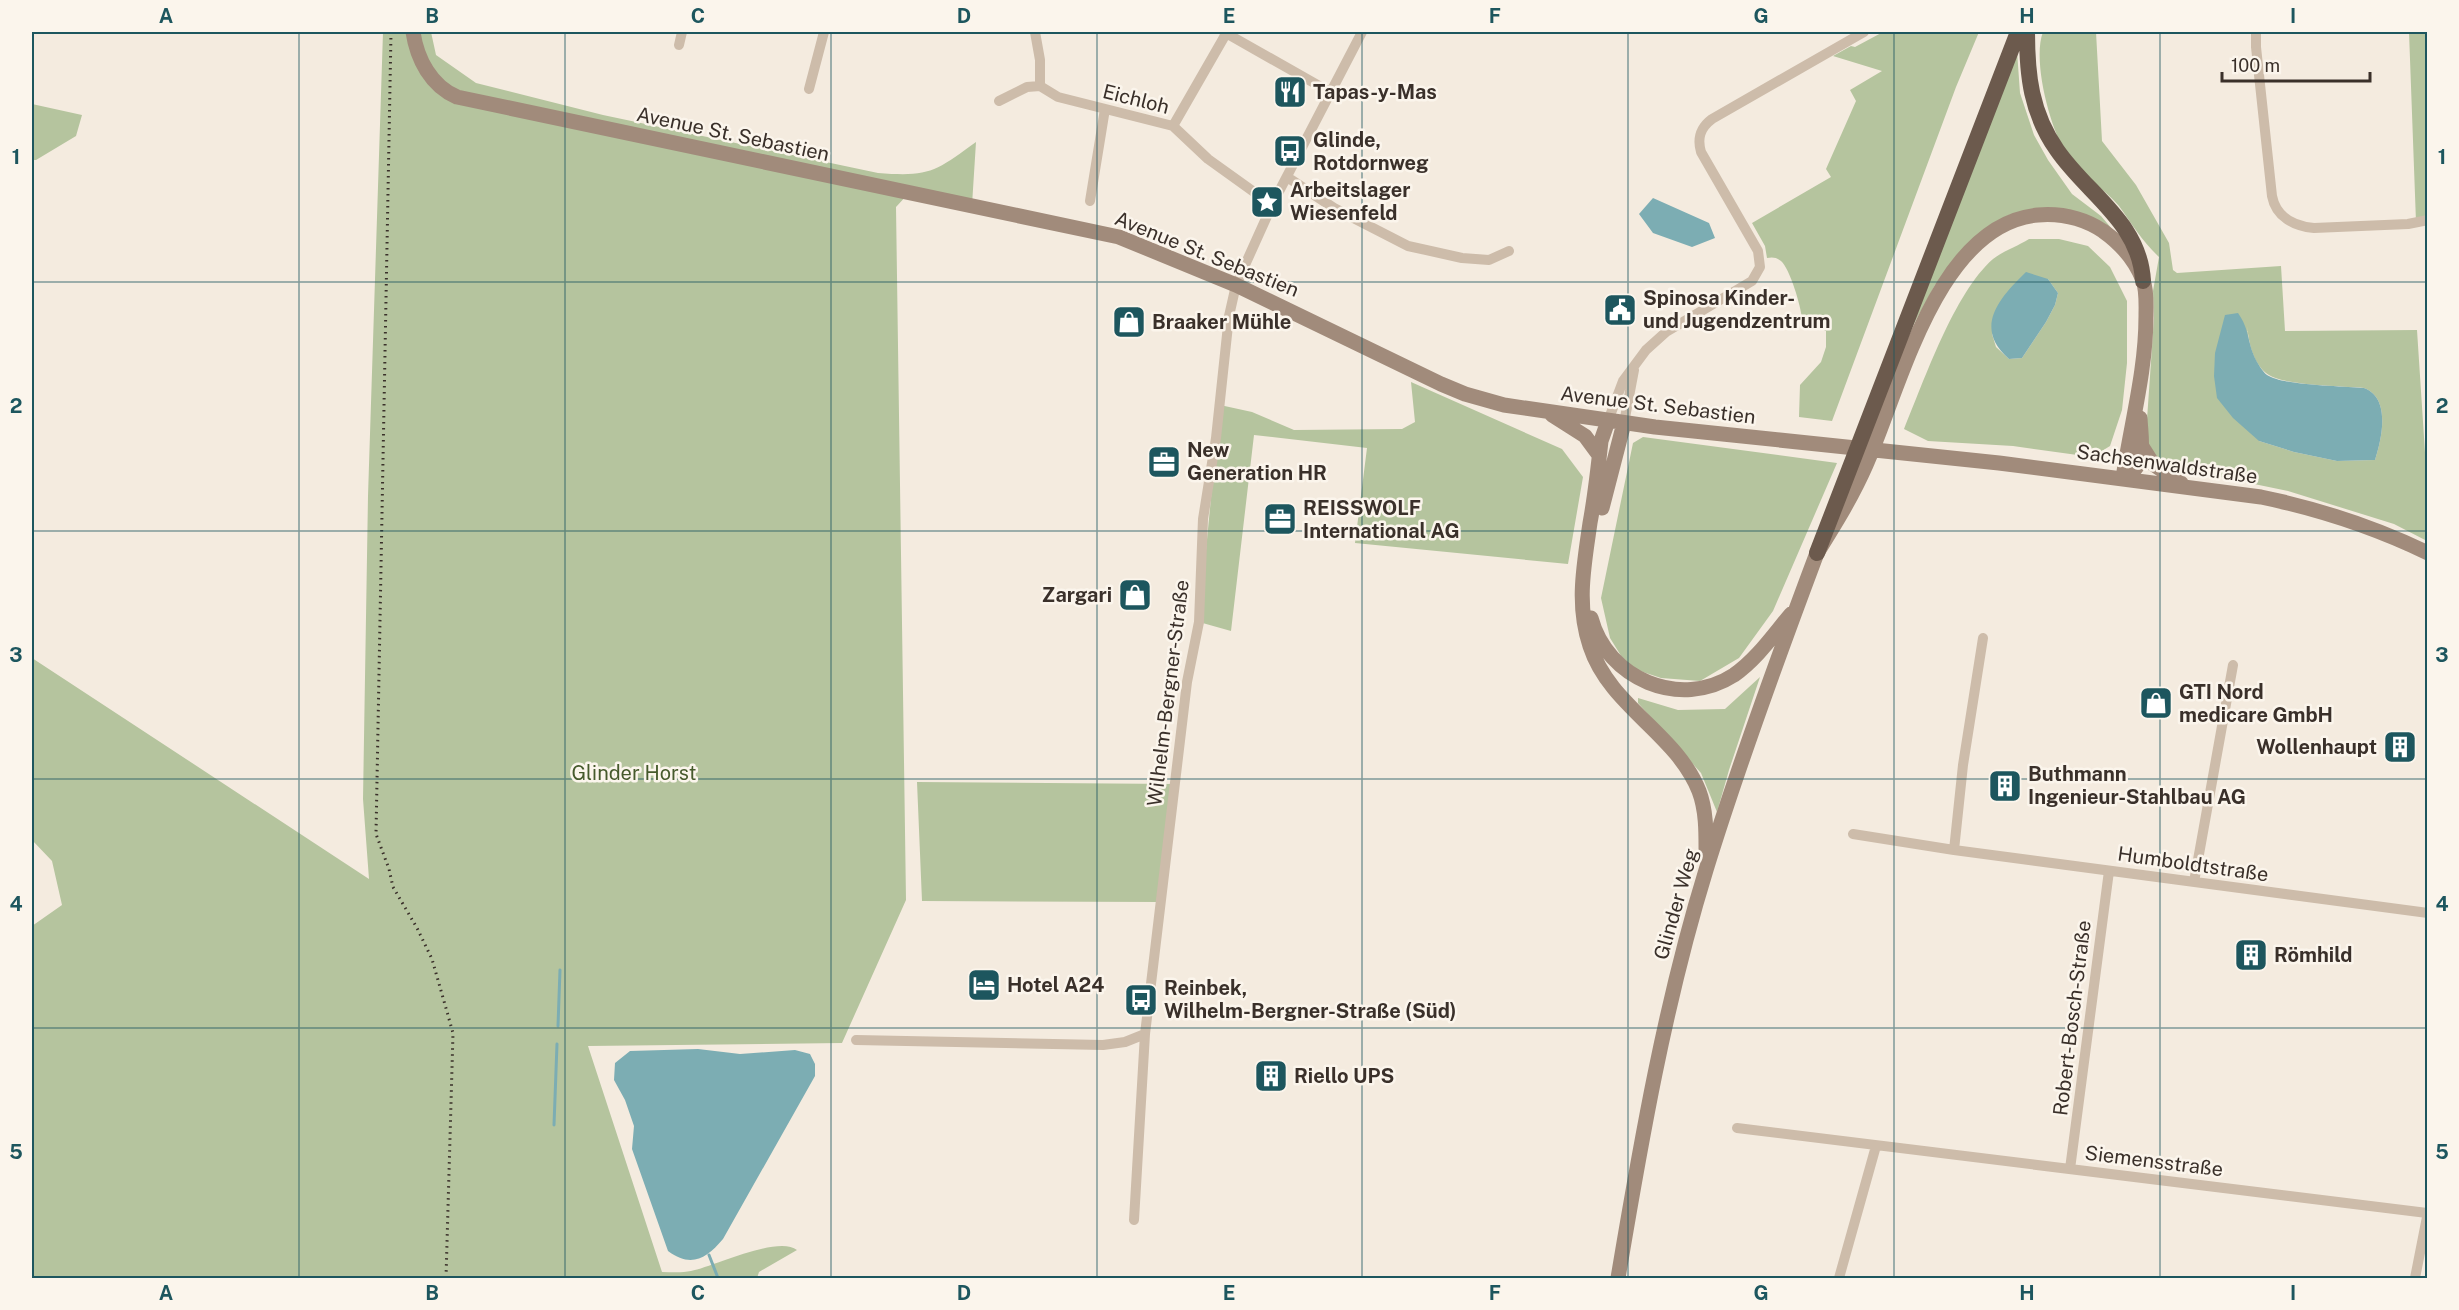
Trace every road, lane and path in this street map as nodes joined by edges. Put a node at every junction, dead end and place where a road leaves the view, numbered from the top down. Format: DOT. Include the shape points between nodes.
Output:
graph roads {
  1 [pos="413,32"];
  2 [pos="682,32"];
  3 [pos="824,32"];
  4 [pos="1035,32"];
  5 [pos="1226,32"];
  6 [pos="1362,32"];
  7 [pos="1864,32"];
  8 [pos="2018,32"];
  9 [pos="2027,32"];
  10 [pos="2256,32"];
  11 [pos="679,45"];
  12 [pos="1040,86"];
  13 [pos="809,89"];
  14 [pos="1330,92"];
  15 [pos="999,101"];
  16 [pos="1105,109"];
  17 [pos="1173,126"];
  18 [pos="1287,177"];
  19 [pos="1090,201"];
  20 [pos="1272,205"];
  21 [pos="2427,220"];
  22 [pos="1509,251"];
  23 [pos="2143,281"];
  24 [pos="1236,285"];
  25 [pos="2139,397"];
  26 [pos="1547,412"];
  27 [pos="1616,422"];
  28 [pos="2141,445"];
  29 [pos="1892,452"];
  30 [pos="1599,455"];
  31 [pos="2123,478"];
  32 [pos="2186,487"];
  33 [pos="1817,553"];
  34 [pos="2427,553"];
  35 [pos="1797,607"];
  36 [pos="1983,638"];
  37 [pos="2233,665"];
  38 [pos="1853,834"];
  39 [pos="1954,850"];
  40 [pos="1706,871"];
  41 [pos="2109,871"];
  42 [pos="2194,882"];
  43 [pos="2427,913"];
  44 [pos="1145,1034"];
  45 [pos="856,1040"];
  46 [pos="1737,1128"];
  47 [pos="1876,1146"];
  48 [pos="2070,1169"];
  49 [pos="2427,1213"];
  50 [pos="1134,1220"];
  51 [pos="1618,1278"];
  52 [pos="1839,1278"];
  53 [pos="2415,1278"];
  1 -- 24 [label="main road, Avenue St. Sebastien" via="429,73 445,92 457,97 1097,232"];
  2 -- 11 [label="street"];
  3 -- 13 [label="street"];
  4 -- 12 [label="street" via="1041,60"];
  5 -- 14 [label="street"];
  5 -- 17 [label="street"];
  6 -- 14 [label="street, Wilhelm-Bergner-Straße"];
  7 -- 27 [label="street" via="1704,126 1699,139 1701,152 1757,249 1760,267 1750,283 1666,332 1645,351"];
  8 -- 33 [label="highway"];
  9 -- 23 [label="highway" via="2029,82 2040,121 2062,156 2127,230 2139,255"];
  10 -- 21 [label="street" via="2272,196 2278,211 2300,226 2314,228"];
  12 -- 15 [label="street" via="1027,87"];
  12 -- 16 [label="street, Eichloh" via="1058,97"];
  14 -- 18 [label="street, Wilhelm-Bergner-Straße"];
  16 -- 17 [label="street, Eichloh"];
  16 -- 19 [label="street"];
  17 -- 20 [label="street, Eichloh" via="1208,159"];
  18 -- 20 [label="street, Wilhelm-Bergner-Straße"];
  18 -- 22 [label="street" via="1334,208 1408,246 1489,260"];
  20 -- 24 [label="street, Wilhelm-Bergner-Straße"];
  23 -- 25 [label="main road" via="2146,330"];
  23 -- 33 [label="main road, Glinder Weg" via="2120,246 2079,219 2034,215 2018,218 1986,236 1956,268 1927,315 1867,464 1847,506"];
  24 -- 26 [label="main road, Avenue St. Sebastien" via="1457,391"];
  24 -- 44 [label="street, Wilhelm-Bergner-Straße" via="1205,503 1199,622 1187,682"];
  25 -- 28 [label="main road"];
  25 -- 31 [label="main road"];
  26 -- 27 [label="main road, Avenue St. Sebastien"];
  26 -- 30 [label="main road" via="1585,436"];
  27 -- 29 [label="main road, Avenue St. Sebastien"];
  27 -- 30 [label="main road" via="1601,441"];
  27 -- 35 [label="main road" via="1617,442 1588,584 1593,627 1616,662 1639,679 1664,688 1696,690 1711,686 1748,664"];
  28 -- 31 [label="main road" via="2137,469"];
  28 -- 32 [label="main road" via="2153,464"];
  29 -- 31 [label="main road, Sachsenwaldstraße"];
  30 -- 40 [label="main road" via="1583,577 1582,615 1586,631 1596,662 1615,692 1670,748 1692,778 1702,802"];
  31 -- 32 [label="main road, Sachsenwaldstraße"];
  32 -- 34 [label="main road, Sachsenwaldstraße" via="2298,505 2345,519"];
  33 -- 35 [label="main road, Glinder Weg"];
  35 -- 40 [label="main road, Glinder Weg"];
  36 -- 39 [label="street"];
  37 -- 42 [label="street"];
  38 -- 39 [label="street, Humboldtstraße"];
  39 -- 41 [label="street, Humboldtstraße"];
  40 -- 51 [label="main road, Glinder Weg" via="1645,1118"];
  41 -- 42 [label="street, Humboldtstraße"];
  41 -- 48 [label="street, Robert-Bosch-Straße"];
  42 -- 43 [label="street, Humboldtstraße"];
  44 -- 45 [label="street" via="1103,1045"];
  44 -- 50 [label="street, Wilhelm-Bergner-Straße"];
  46 -- 47 [label="street, Siemensstraße"];
  47 -- 48 [label="street, Siemensstraße"];
  47 -- 52 [label="street"];
  48 -- 49 [label="street, Siemensstraße"];
  49 -- 53 [label="street"];
}
